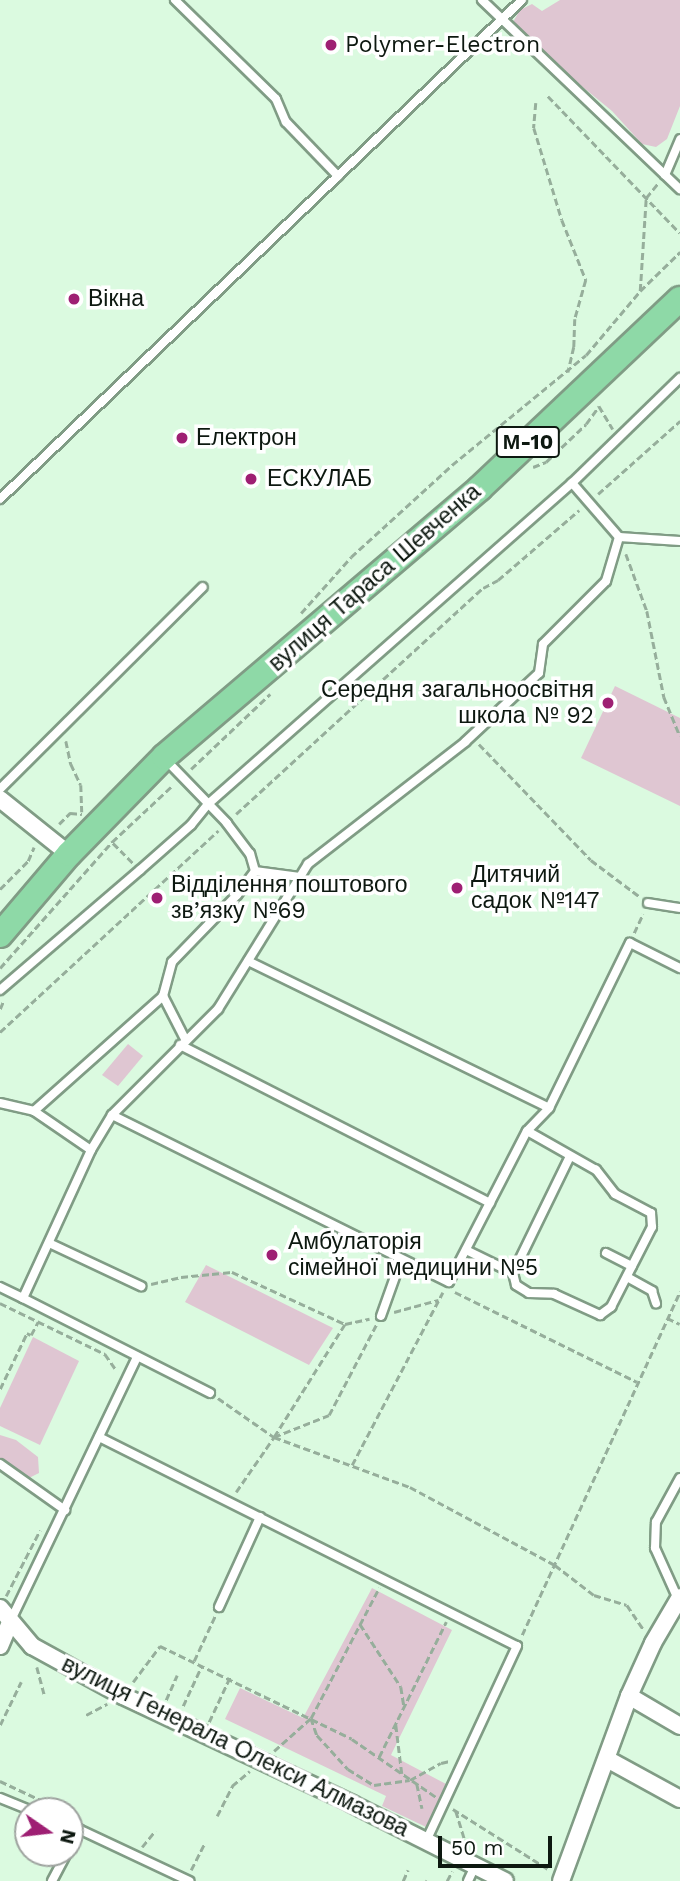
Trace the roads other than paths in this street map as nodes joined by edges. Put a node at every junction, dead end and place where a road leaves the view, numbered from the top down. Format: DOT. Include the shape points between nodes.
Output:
graph roads {
  1 [pos="175,0"];
  2 [pos="482,0"];
  3 [pos="522,0"];
  4 [pos="501,19"];
  5 [pos="680,139"];
  6 [pos="664,175"];
  7 [pos="338,176"];
  8 [pos="680,190"];
  9 [pos="680,299"];
  10 [pos="680,379"];
  11 [pos="572,483"];
  12 [pos="0,499"];
  13 [pos="620,537"];
  14 [pos="680,541"];
  15 [pos="203,587"];
  16 [pos="164,757"];
  17 [pos="0,789"];
  18 [pos="0,799"];
  19 [pos="208,804"];
  20 [pos="69,854"];
  21 [pos="255,871"];
  22 [pos="300,877"];
  23 [pos="648,902"];
  24 [pos="680,908"];
  25 [pos="0,935"];
  26 [pos="248,961"];
  27 [pos="680,968"];
  28 [pos="0,990"];
  29 [pos="163,996"];
  30 [pos="183,1042"];
  31 [pos="0,1103"];
  32 [pos="549,1108"];
  33 [pos="34,1111"];
  34 [pos="112,1115"];
  35 [pos="527,1131"];
  36 [pos="91,1150"];
  37 [pos="570,1156"];
  38 [pos="490,1203"];
  39 [pos="49,1242"];
  40 [pos="466,1250"];
  41 [pos="606,1253"];
  42 [pos="401,1260"];
  43 [pos="632,1266"];
  44 [pos="513,1273"];
  45 [pos="627,1277"];
  46 [pos="141,1286"];
  47 [pos="0,1287"];
  48 [pos="23,1298"];
  49 [pos="656,1303"];
  50 [pos="381,1315"];
  51 [pos="137,1357"];
  52 [pos="210,1393"];
  53 [pos="99,1437"];
  54 [pos="0,1464"];
  55 [pos="680,1478"];
  56 [pos="65,1510"];
  57 [pos="260,1517"];
  58 [pos="679,1598"];
  59 [pos="219,1607"];
  60 [pos="3,1613"];
  61 [pos="0,1646"];
  62 [pos="629,1696"];
  63 [pos="680,1727"];
  64 [pos="607,1759"];
  65 [pos="680,1799"];
  66 [pos="84,1832"];
  67 [pos="426,1842"];
  68 [pos="471,1874"];
  69 [pos="167,1877"];
  70 [pos="188,1880"];
  71 [pos="564,1880"];
  72 [pos="505,1881"];
  1 -- 7 [label="lane" via="276,99 286,122"];
  2 -- 4 [label="lane"];
  3 -- 4 [label="lane"];
  4 -- 6 [label="lane"];
  4 -- 7 [label="lane"];
  5 -- 6 [label="lane"];
  6 -- 8 [label="lane"];
  7 -- 12 [label="lane"];
  9 -- 16 [label="main road, вулиця Тараса Шевченка / М-10" via="480,488"];
  10 -- 11 [label="lane"];
  11 -- 13 [label="lane"];
  11 -- 19 [label="lane"];
  13 -- 14 [label="lane"];
  13 -- 22 [label="lane" via="606,581 543,644 539,673 472,736 308,864"];
  15 -- 17 [label="lane"];
  16 -- 19 [label="lane"];
  16 -- 20 [label="main road, вулиця Тараса Шевченка / М-10"];
  18 -- 20 [label="street"];
  19 -- 21 [label="lane" via="250,854"];
  19 -- 28 [label="lane" via="191,825"];
  20 -- 25 [label="main road, вулиця Тараса Шевченка / М-10"];
  21 -- 22 [label="lane"];
  21 -- 29 [label="lane" via="172,962"];
  22 -- 26 [label="lane"];
  23 -- 24 [label="lane"];
  26 -- 30 [label="lane" via="218,1009"];
  26 -- 32 [label="lane"];
  27 -- 32 [label="lane" via="630,943"];
  29 -- 30 [label="lane"];
  29 -- 33 [label="lane"];
  30 -- 34 [label="lane"];
  30 -- 38 [label="lane"];
  31 -- 33 [label="lane"];
  32 -- 35 [label="lane"];
  33 -- 36 [label="lane"];
  34 -- 36 [label="lane"];
  34 -- 42 [label="lane"];
  35 -- 37 [label="lane"];
  35 -- 38 [label="lane"];
  36 -- 39 [label="lane"];
  37 -- 43 [label="lane" via="596,1170 615,1194 651,1213 652,1227"];
  37 -- 44 [label="lane"];
  38 -- 40 [label="lane"];
  39 -- 46 [label="lane"];
  39 -- 48 [label="lane"];
  40 -- 42 [label="lane" via="449,1282"];
  40 -- 44 [label="lane"];
  41 -- 43 [label="lane"];
  42 -- 50 [label="lane"];
  43 -- 45 [label="lane"];
  44 -- 45 [label="lane" via="516,1285 529,1293 554,1294 600,1314 611,1307"];
  45 -- 49 [label="lane" via="652,1291"];
  47 -- 48 [label="lane"];
  48 -- 51 [label="lane"];
  51 -- 52 [label="lane"];
  51 -- 53 [label="lane"];
  53 -- 56 [label="lane"];
  53 -- 57 [label="lane"];
  54 -- 56 [label="lane"];
  55 -- 58 [label="lane" via="656,1522 655,1548"];
  56 -- 60 [label="lane"];
  57 -- 59 [label="lane"];
  57 -- 67 [label="lane" via="517,1646"];
  58 -- 62 [label="street"];
  60 -- 61 [label="street"];
  60 -- 67 [label="street, вулиця Генерала Олекси Алмазова" via="32,1646 123,1696"];
  62 -- 63 [label="street"];
  62 -- 64 [label="street"];
  64 -- 65 [label="street"];
  64 -- 71 [label="street"];
  66 -- 69 [label="lane"];
  67 -- 68 [label="street, вулиця Генерала Олекси Алмазова"];
  68 -- 72 [label="street, вулиця Генерала Олекси Алмазова"];
  69 -- 70 [label="lane"];
}
